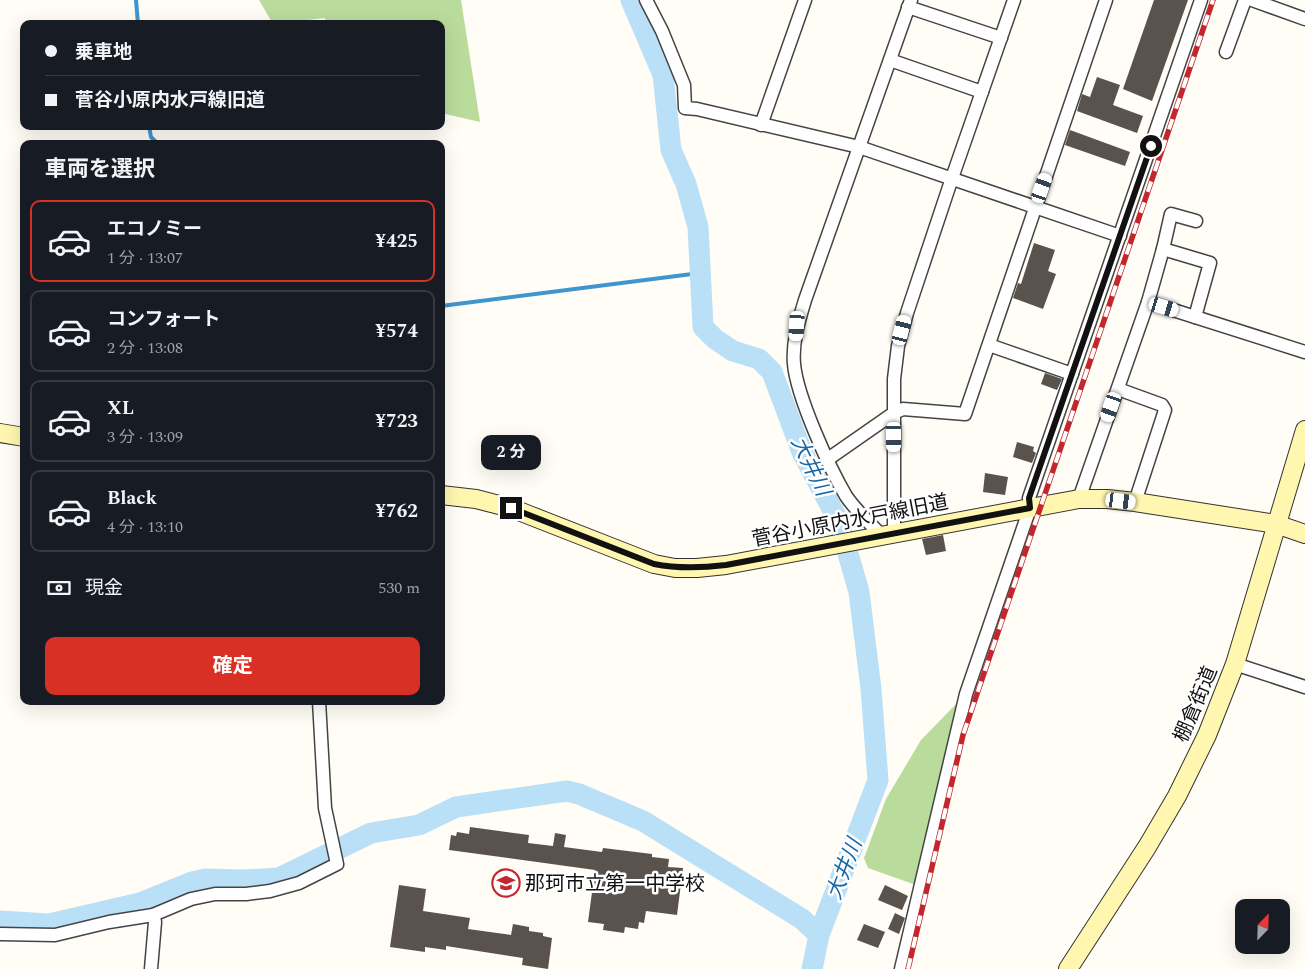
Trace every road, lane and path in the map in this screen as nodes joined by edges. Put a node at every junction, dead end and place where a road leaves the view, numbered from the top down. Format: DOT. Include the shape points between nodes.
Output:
graph roads {
  1 [pos="646,0"];
  2 [pos="805,0"];
  3 [pos="1014,0"];
  4 [pos="1106,0"];
  5 [pos="1201,0"];
  6 [pos="1245,0"];
  7 [pos="1252,0"];
  8 [pos="909,4"];
  9 [pos="1305,19"];
  10 [pos="1001,38"];
  11 [pos="1226,52"];
  12 [pos="890,60"];
  13 [pos="982,92"];
  14 [pos="761,125"];
  15 [pos="859,147"];
  16 [pos="952,178"];
  17 [pos="1036,207"];
  18 [pos="1196,221"];
  19 [pos="1120,236"];
  20 [pos="1163,250"];
  21 [pos="1148,302"];
  22 [pos="1195,317"];
  23 [pos="988,345"];
  24 [pos="1305,352"];
  25 [pos="1072,374"];
  26 [pos="1118,389"];
  27 [pos="894,413"];
  28 [pos="1305,430"];
  29 [pos="0,433"];
  30 [pos="20,436"];
  31 [pos="828,459"];
  32 [pos="445,495"];
  33 [pos="1079,499"];
  34 [pos="1135,502"];
  35 [pos="1030,508"];
  36 [pos="1276,524"];
  37 [pos="1305,534"];
  38 [pos="888,535"];
  39 [pos="1235,664"];
  40 [pos="1305,687"];
  41 [pos="319,705"];
  42 [pos="153,915"];
  43 [pos="0,934"];
  44 [pos="151,969"];
  45 [pos="901,969"];
  46 [pos="1068,969"];
  1 -- 14 [label="street" via="684,85 685,108"];
  2 -- 14 [label="street"];
  3 -- 10 [label="street"];
  4 -- 17 [label="street"];
  5 -- 19 [label="street"];
  6 -- 11 [label="street"];
  7 -- 9 [label="street"];
  8 -- 10 [label="street"];
  8 -- 12 [label="street"];
  10 -- 13 [label="street"];
  12 -- 13 [label="street"];
  12 -- 15 [label="street"];
  13 -- 16 [label="street"];
  14 -- 15 [label="street"];
  15 -- 16 [label="street"];
  15 -- 31 [label="street" via="797,326 794,364 803,401"];
  16 -- 17 [label="street"];
  16 -- 27 [label="street" via="898,346"];
  17 -- 19 [label="street"];
  17 -- 23 [label="street"];
  18 -- 20 [label="street" via="1171,214"];
  19 -- 25 [label="street"];
  20 -- 21 [label="street"];
  20 -- 22 [label="street" via="1210,263"];
  21 -- 22 [label="street"];
  21 -- 26 [label="street"];
  22 -- 24 [label="street"];
  23 -- 25 [label="street"];
  23 -- 27 [label="street" via="965,414 903,409"];
  25 -- 35 [label="street" via="1029,498"];
  26 -- 33 [label="street"];
  26 -- 34 [label="street" via="1162,405 1165,410"];
  27 -- 31 [label="street"];
  27 -- 38 [label="street"];
  28 -- 36 [label="street, 棚倉街道"];
  29 -- 30 [label="street"];
  31 -- 38 [label="street" via="857,510"];
  32 -- 38 [label="street, 菅谷小原内水戸線旧道" via="511,508 631,556 675,568 726,565"];
  33 -- 34 [label="street, 菅谷小原内水戸線旧道"];
  33 -- 35 [label="street, 菅谷小原内水戸線旧道"];
  34 -- 36 [label="street, 菅谷小原内水戸線旧道"];
  35 -- 38 [label="street, 菅谷小原内水戸線旧道"];
  35 -- 45 [label="street" via="966,694"];
  36 -- 37 [label="street, 菅谷小原内水戸線旧道"];
  36 -- 39 [label="street, 棚倉街道"];
  39 -- 40 [label="street"];
  39 -- 46 [label="street, 棚倉街道" via="1207,736 1177,796"];
  41 -- 42 [label="street" via="326,808 337,864 299,883 270,891 215,894 191,899"];
  42 -- 43 [label="street" via="55,935"];
  42 -- 44 [label="street"];
}
